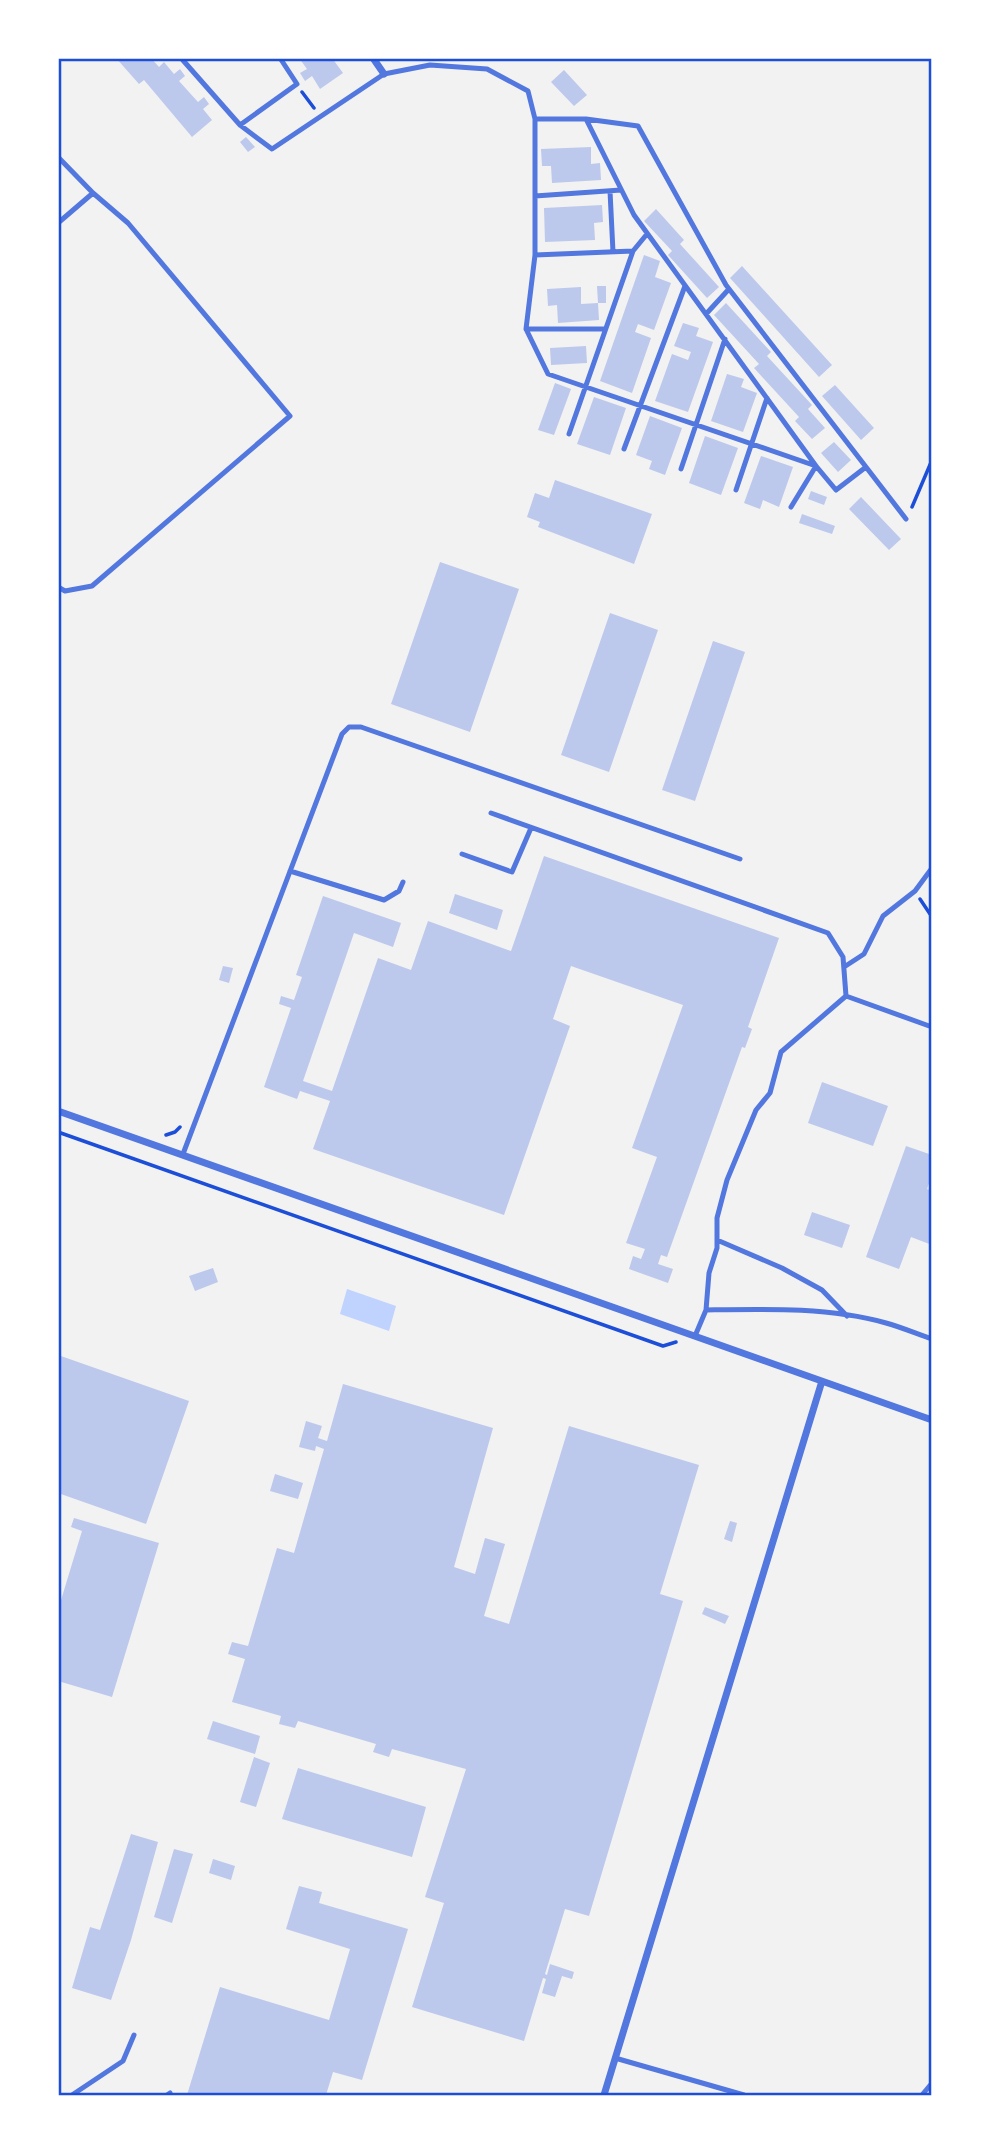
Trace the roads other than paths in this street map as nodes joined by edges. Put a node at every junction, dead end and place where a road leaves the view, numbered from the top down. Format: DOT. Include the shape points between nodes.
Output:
graph roads {
  1 [pos="181,58"];
  2 [pos="280,58"];
  3 [pos="373,58"];
  4 [pos="384,74"];
  5 [pos="535,119"];
  6 [pos="586,119"];
  7 [pos="240,125"];
  8 [pos="58,157"];
  9 [pos="621,190"];
  10 [pos="610,191"];
  11 [pos="93,193"];
  12 [pos="535,196"];
  13 [pos="58,223"];
  14 [pos="647,234"];
  15 [pos="633,251"];
  16 [pos="613,252"];
  17 [pos="535,255"];
  18 [pos="685,286"];
  19 [pos="729,289"];
  20 [pos="706,314"];
  21 [pos="526,329"];
  22 [pos="605,329"];
  23 [pos="725,339"];
  24 [pos="585,387"];
  25 [pos="767,398"];
  26 [pos="640,406"];
  27 [pos="696,425"];
  28 [pos="569,434"];
  29 [pos="751,444"];
  30 [pos="624,449"];
  31 [pos="816,466"];
  32 [pos="866,467"];
  33 [pos="681,469"];
  34 [pos="736,490"];
  35 [pos="792,508"];
  36 [pos="906,519"];
  37 [pos="58,587"];
  38 [pos="491,813"];
  39 [pos="531,828"];
  40 [pos="462,853"];
  41 [pos="740,859"];
  42 [pos="932,868"];
  43 [pos="290,871"];
  44 [pos="403,882"];
  45 [pos="844,967"];
  46 [pos="846,996"];
  47 [pos="932,1027"];
  48 [pos="58,1111"];
  49 [pos="183,1154"];
  50 [pos="717,1240"];
  51 [pos="706,1310"];
  52 [pos="847,1316"];
  53 [pos="695,1336"];
  54 [pos="932,1339"];
  55 [pos="822,1381"];
  56 [pos="932,1420"];
  57 [pos="134,2035"];
  58 [pos="615,2057"];
  59 [pos="932,2083"];
  60 [pos="72,2095"];
  61 [pos="604,2095"];
  62 [pos="744,2095"];
  63 [pos="922,2095"];
  1 -- 7 [label="lane"];
  2 -- 7 [label="lane" via="297,84"];
  3 -- 4 [label="street"];
  4 -- 5 [label="lane" via="430,65 487,69 528,91"];
  4 -- 7 [label="lane" via="272,149"];
  5 -- 6 [label="lane"];
  5 -- 12 [label="lane"];
  6 -- 9 [label="lane"];
  6 -- 19 [label="lane" via="638,126"];
  8 -- 11 [label="lane"];
  9 -- 10 [label="lane"];
  9 -- 14 [label="lane"];
  10 -- 12 [label="lane"];
  10 -- 16 [label="lane"];
  11 -- 13 [label="lane"];
  11 -- 37 [label="lane" via="128,223 290,416 92,586 65,591"];
  12 -- 17 [label="lane"];
  14 -- 15 [label="lane"];
  14 -- 18 [label="lane"];
  15 -- 16 [label="lane"];
  15 -- 22 [label="lane"];
  16 -- 17 [label="lane"];
  17 -- 21 [label="lane"];
  18 -- 20 [label="lane"];
  18 -- 26 [label="lane"];
  19 -- 20 [label="lane"];
  19 -- 32 [label="lane"];
  20 -- 23 [label="lane"];
  21 -- 22 [label="lane"];
  21 -- 24 [label="lane" via="548,374"];
  22 -- 24 [label="lane"];
  23 -- 25 [label="lane"];
  23 -- 27 [label="lane"];
  24 -- 26 [label="lane"];
  24 -- 28 [label="lane"];
  25 -- 29 [label="lane"];
  25 -- 31 [label="lane"];
  26 -- 27 [label="lane"];
  26 -- 30 [label="lane"];
  27 -- 29 [label="lane"];
  27 -- 33 [label="lane"];
  29 -- 31 [label="lane"];
  29 -- 34 [label="lane"];
  31 -- 32 [label="lane" via="836,490"];
  31 -- 35 [label="lane"];
  32 -- 36 [label="lane"];
  38 -- 39 [label="lane"];
  39 -- 40 [label="lane" via="512,872"];
  39 -- 45 [label="lane" via="828,933"];
  41 -- 43 [label="lane" via="360,727 348,727"];
  42 -- 45 [label="lane" via="915,891 883,916 864,954"];
  43 -- 44 [label="lane" via="384,900 399,891"];
  43 -- 49 [label="lane"];
  45 -- 46 [label="lane"];
  46 -- 47 [label="lane"];
  46 -- 50 [label="lane" via="781,1052 770,1093 756,1110 727,1180 717,1218"];
  48 -- 49 [label="street"];
  49 -- 53 [label="street"];
  50 -- 51 [label="lane"];
  50 -- 52 [label="lane" via="822,1290"];
  51 -- 52 [label="lane"];
  51 -- 53 [label="lane"];
  52 -- 54 [label="lane"];
  53 -- 55 [label="street"];
  55 -- 56 [label="street"];
  55 -- 58 [label="street"];
  57 -- 60 [label="lane" via="123,2062"];
  58 -- 61 [label="street"];
  58 -- 62 [label="lane"];
  59 -- 63 [label="lane"];
}
